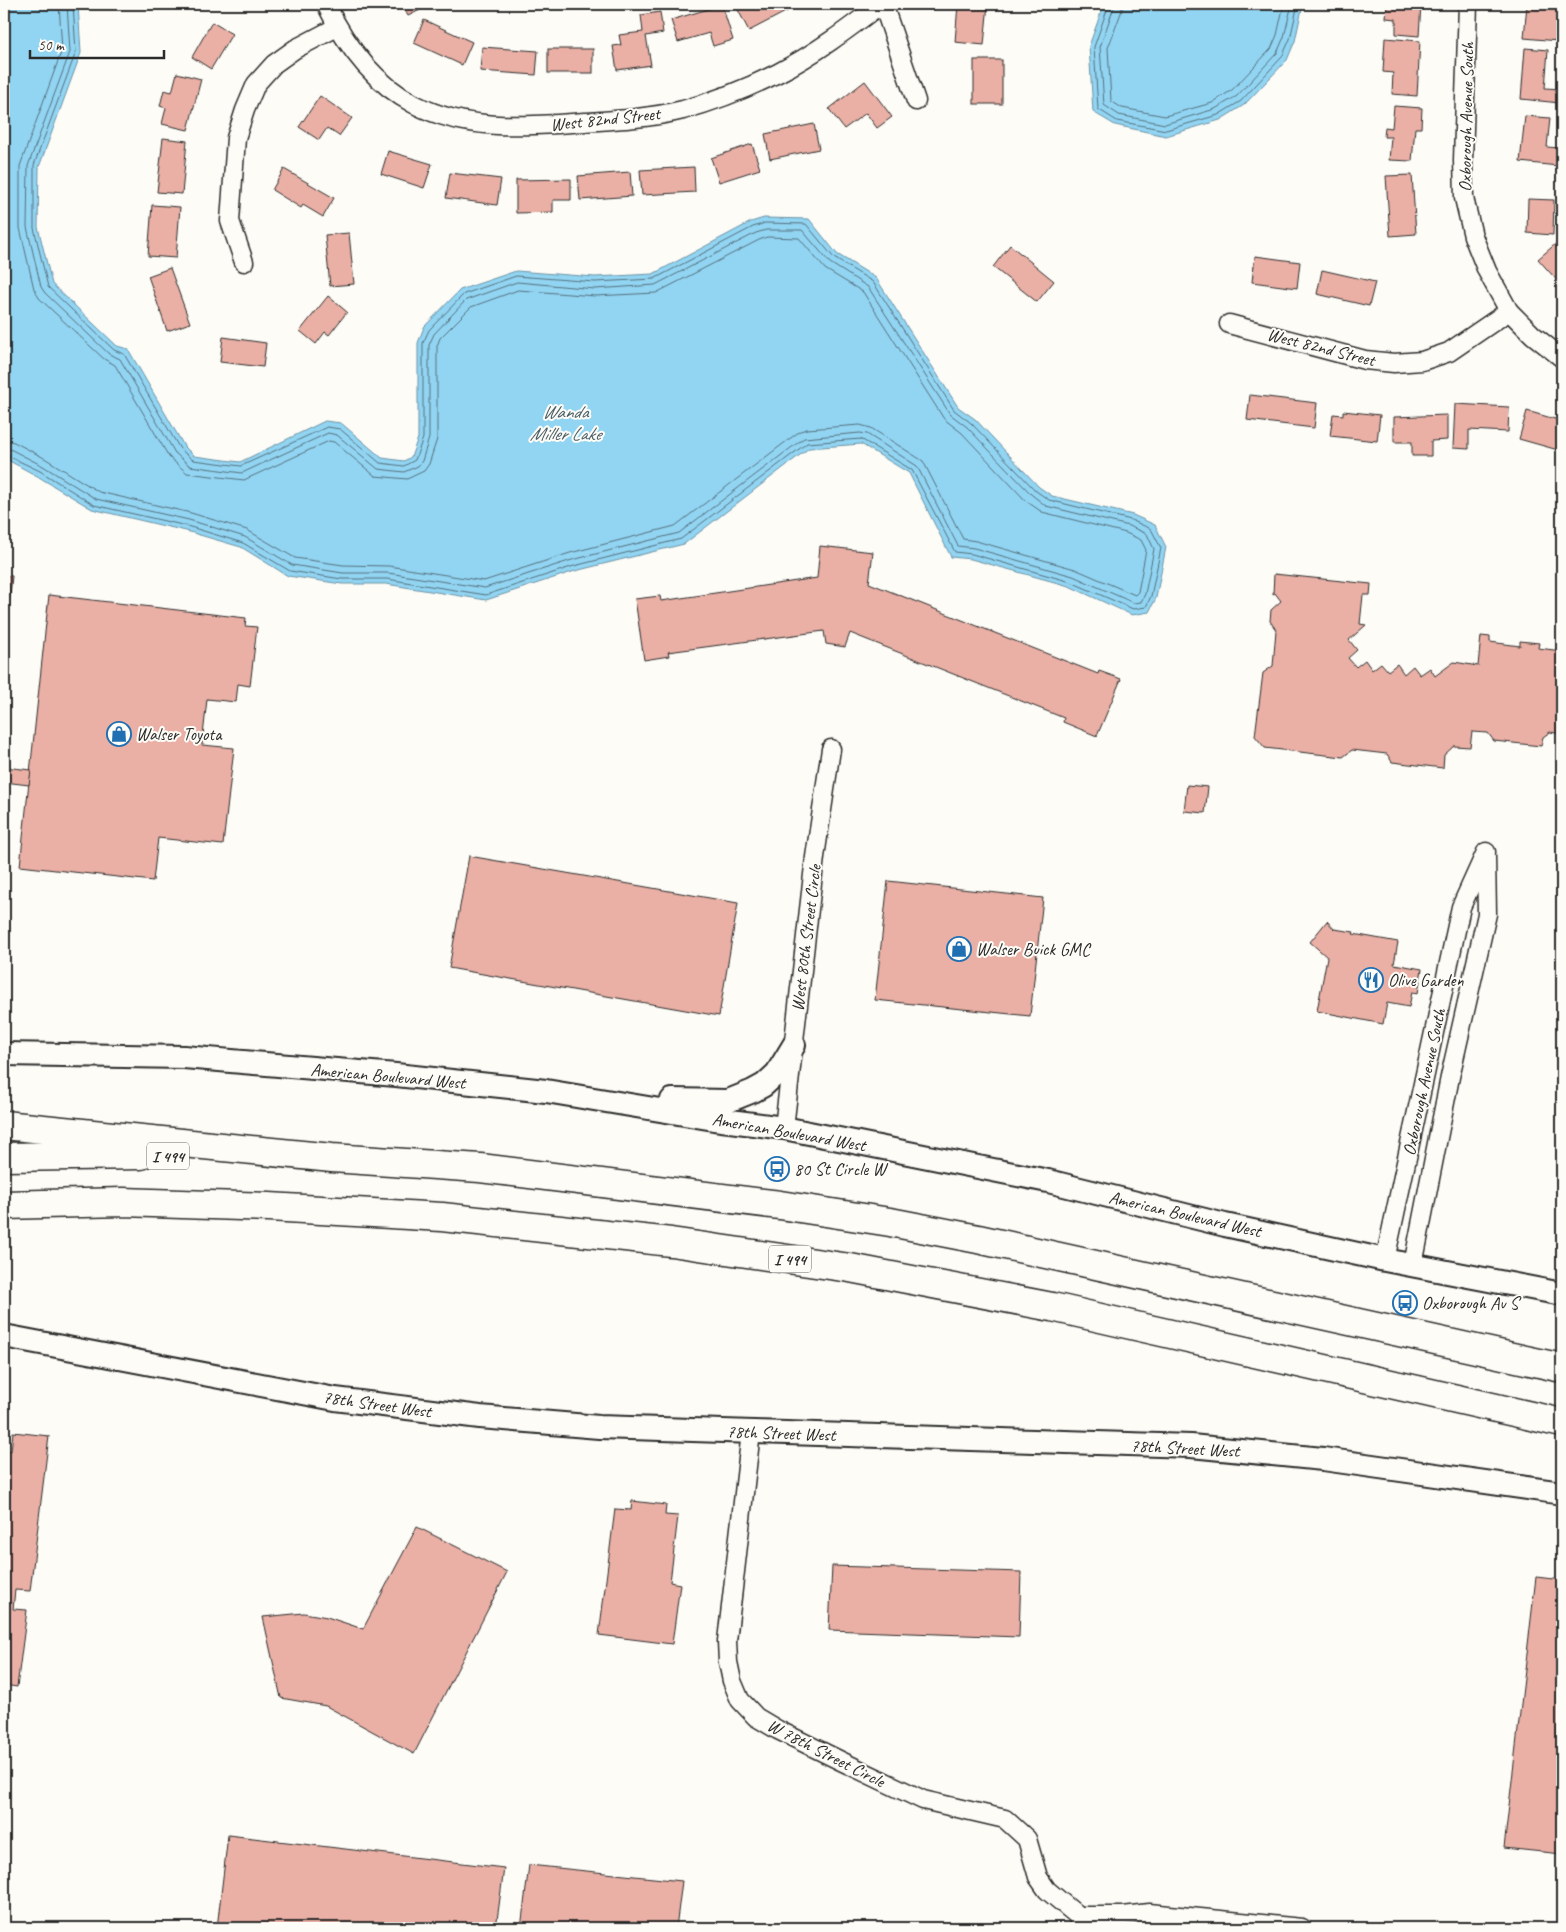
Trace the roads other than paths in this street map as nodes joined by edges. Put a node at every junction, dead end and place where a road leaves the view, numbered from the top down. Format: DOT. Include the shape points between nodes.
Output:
graph roads {
  1 [pos="326,4"];
  2 [pos="882,4"];
  3 [pos="1468,4"];
  4 [pos="337,27"];
  5 [pos="916,101"];
  6 [pos="244,262"];
  7 [pos="1510,311"];
  8 [pos="1229,324"];
  9 [pos="1562,358"];
  10 [pos="831,749"];
  11 [pos="794,1044"];
  12 [pos="4,1054"];
  13 [pos="569,1095"];
  14 [pos="4,1125"];
  15 [pos="784,1128"];
  16 [pos="4,1157"];
  17 [pos="332,1158"];
  18 [pos="4,1204"];
  19 [pos="1385,1260"];
  20 [pos="1413,1265"];
  21 [pos="1562,1294"];
  22 [pos="4,1336"];
  23 [pos="1562,1368"];
  24 [pos="1562,1422"];
  25 [pos="750,1432"];
  26 [pos="1562,1493"];
  27 [pos="1079,1922"];
  28 [pos="1302,1928"];
  1 -- 4 [label="street, West 82nd Street"];
  2 -- 4 [label="street, West 82nd Street" via="809,57 717,99 681,110 630,119 520,127 482,125 446,117 414,104 386,85 358,58"];
  2 -- 5 [label="street, West 82nd Street"];
  3 -- 7 [label="street, Oxborough Avenue South" via="1464,198 1472,236"];
  4 -- 6 [label="street" via="295,48 274,64 256,84 245,110 236,138 230,222"];
  7 -- 8 [label="street, West 82nd Street" via="1449,352 1422,361 1394,364 1365,360"];
  7 -- 9 [label="street"];
  10 -- 11 [label="street, West 80th Street Circle"];
  11 -- 13 [label="street" via="777,1073 764,1086 728,1101"];
  11 -- 15 [label="street, West 80th Street Circle"];
  12 -- 13 [label="street, American Boulevard West" via="184,1057 396,1075"];
  13 -- 15 [label="street, American Boulevard West"];
  14 -- 17 [label="highway"];
  15 -- 19 [label="street, American Boulevard West" via="1048,1181"];
  16 -- 17 [label="highway, I 494"];
  17 -- 23 [label="highway, I 494" via="480,1168 890,1222"];
  18 -- 24 [label="highway, I 494" via="123,1202 279,1207 442,1217 671,1242 850,1268 1043,1305"];
  19 -- 20 [label="street, American Boulevard West"];
  19 -- 20 [label="street, Oxborough Avenue South" via="1461,907 1486,852 1487,914 1450,1077"];
  20 -- 21 [label="street, American Boulevard West"];
  22 -- 25 [label="street, 78th Street West" via="336,1399 547,1423"];
  25 -- 26 [label="street, 78th Street West" via="1200,1447 1323,1459"];
  25 -- 27 [label="street, W 78th Street Circle" via="727,1642 730,1672 740,1700 756,1717 778,1730 891,1786 924,1800 1005,1819 1027,1839 1038,1877 1047,1890"];
  27 -- 28 [label="street" via="1150,1913"];
}
